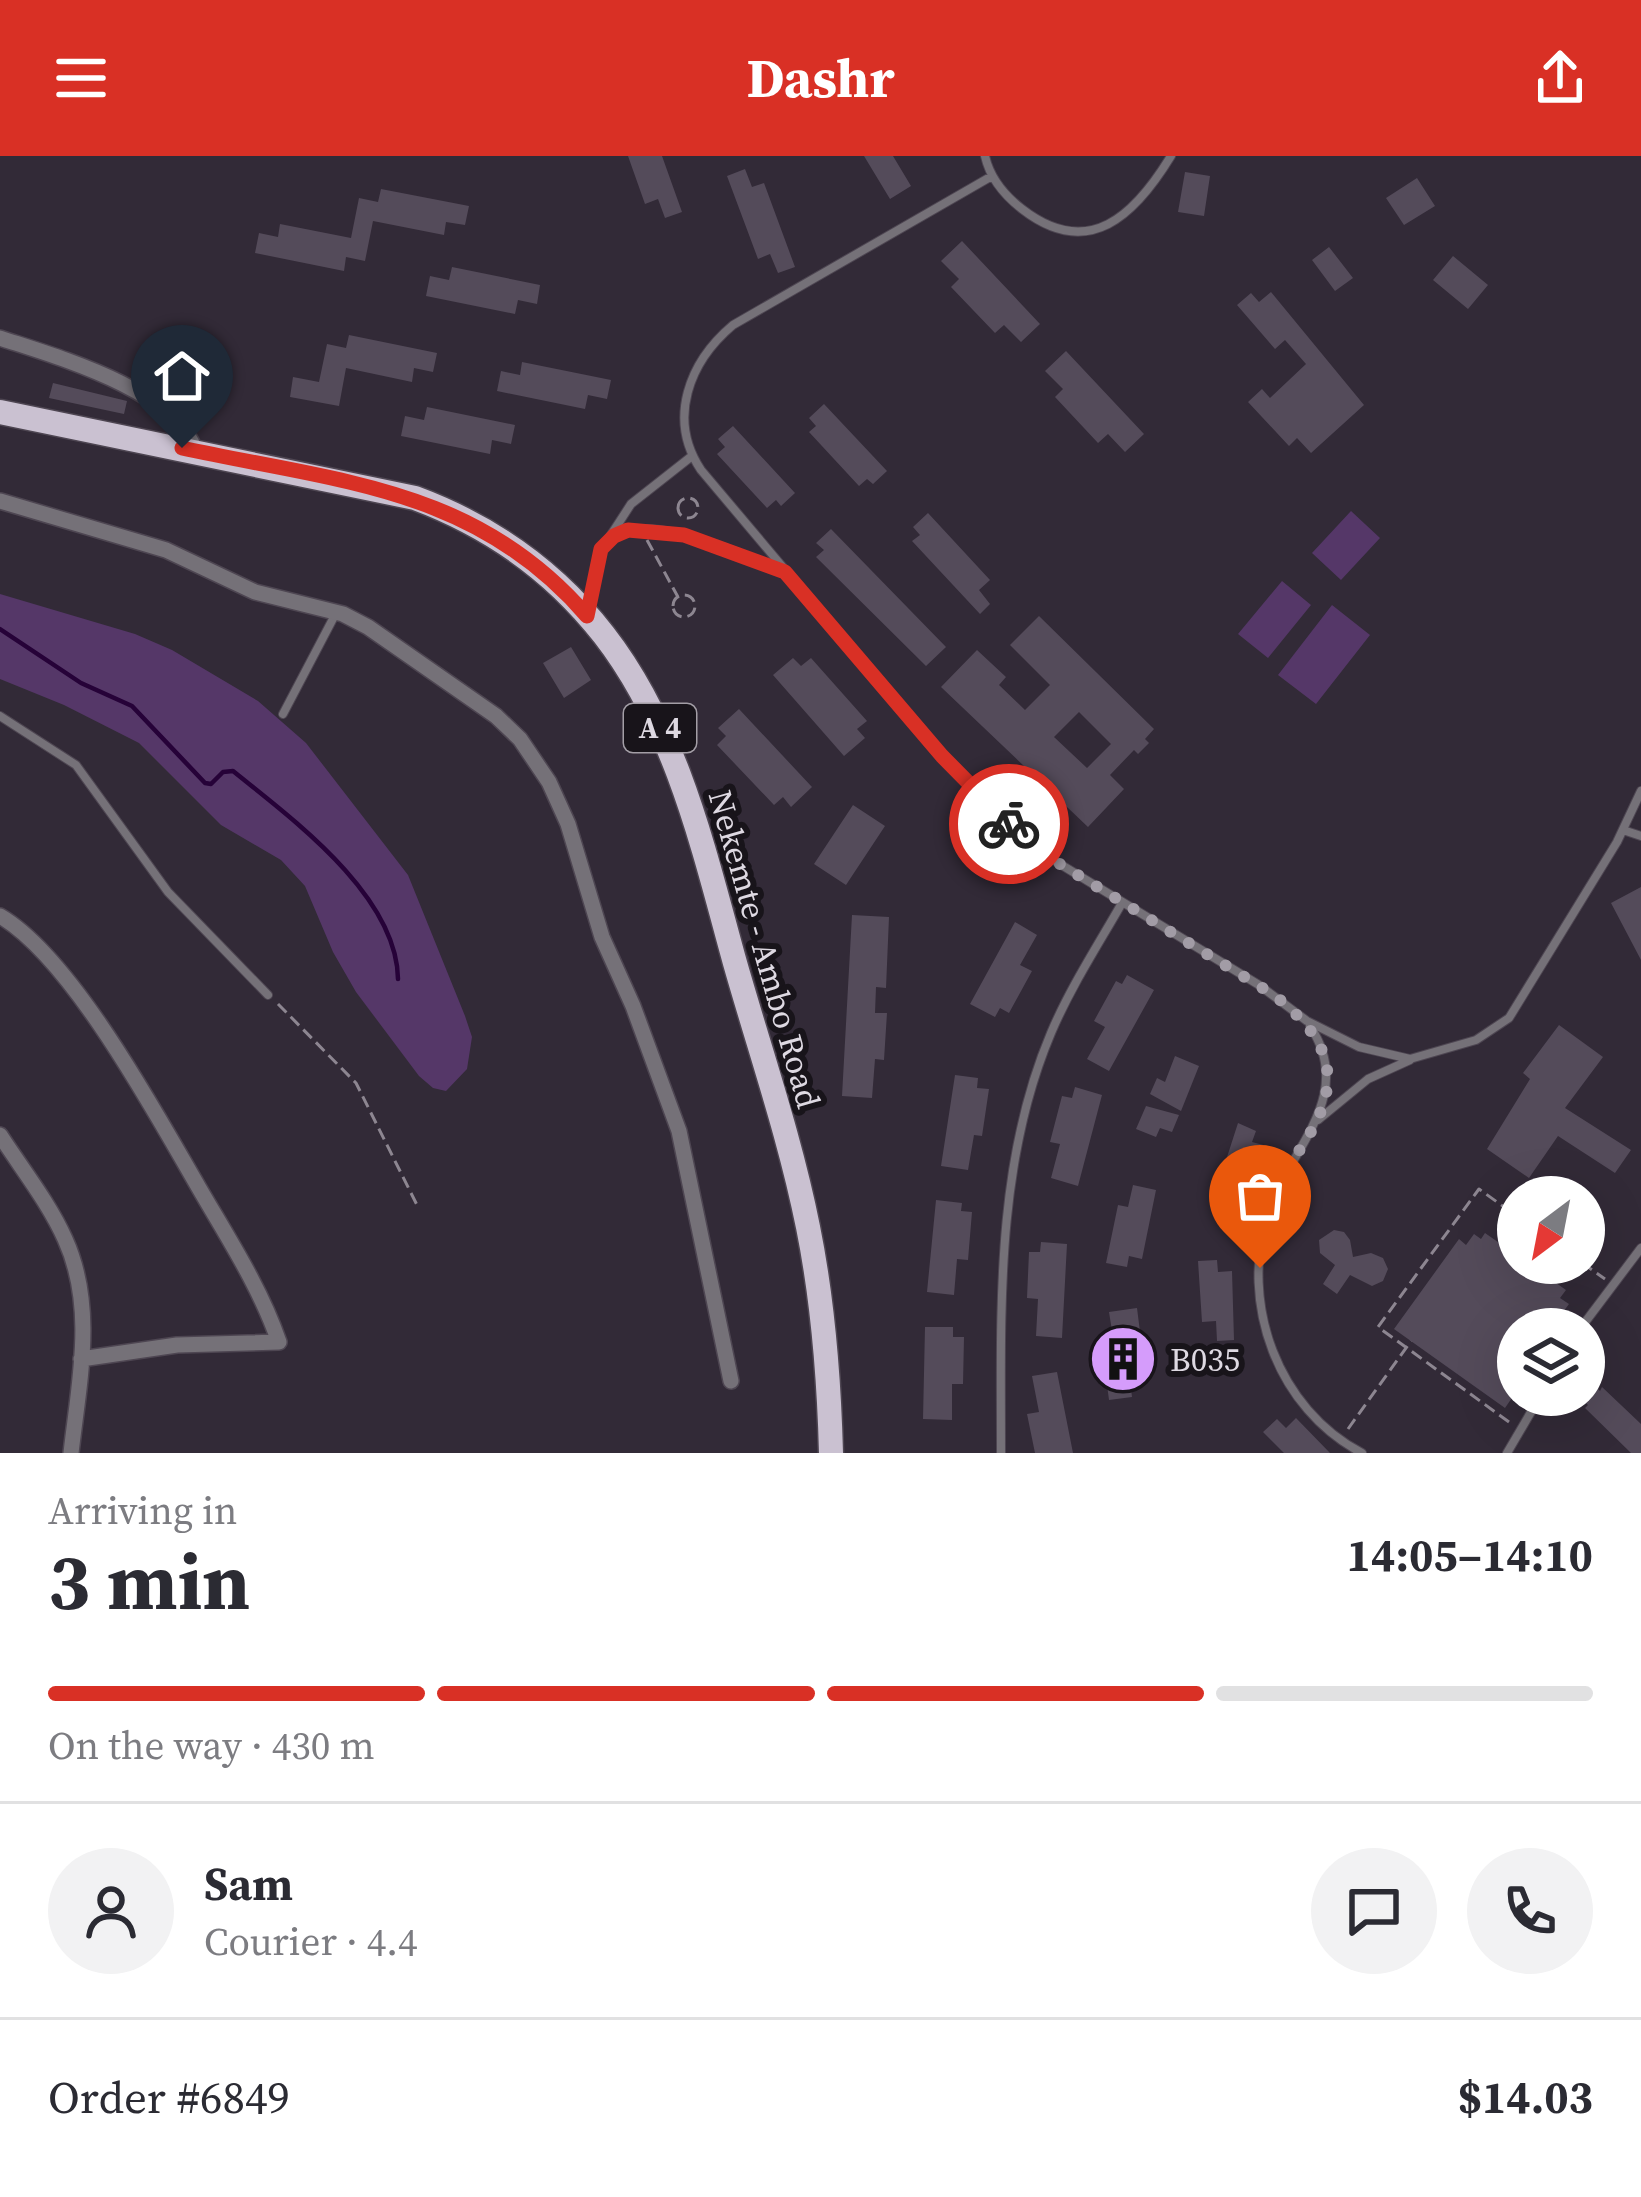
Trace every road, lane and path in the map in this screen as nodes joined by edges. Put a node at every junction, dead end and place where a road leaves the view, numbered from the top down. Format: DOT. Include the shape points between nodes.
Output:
graph roads {
  1 [pos="986,156"];
  2 [pos="1171,156"];
  3 [pos="992,176"];
  4 [pos="0,338"];
  5 [pos="0,412"];
  6 [pos="195,451"];
  7 [pos="692,456"];
  8 [pos="0,501"];
  9 [pos="641,530"];
  10 [pos="608,540"];
  11 [pos="785,572"];
  12 [pos="678,597"];
  13 [pos="336,611"];
  14 [pos="587,616"];
  15 [pos="283,714"];
  16 [pos="0,716"];
  17 [pos="1641,791"];
  18 [pos="1623,830"];
  19 [pos="1641,836"];
  20 [pos="1122,903"];
  21 [pos="0,916"];
  22 [pos="268,994"];
  23 [pos="1307,1021"];
  24 [pos="1410,1059"];
  25 [pos="1317,1121"];
  26 [pos="0,1135"];
  27 [pos="1497,1202"];
  28 [pos="417,1205"];
  29 [pos="1641,1248"];
  30 [pos="1605,1280"];
  31 [pos="1611,1284"];
  32 [pos="1594,1308"];
  33 [pos="1411,1341"];
  34 [pos="1406,1347"];
  35 [pos="82,1359"];
  36 [pos="730,1381"];
  37 [pos="1528,1416"];
  38 [pos="1520,1430"];
  39 [pos="1340,1440"];
  40 [pos="70,1453"];
  41 [pos="831,1453"];
  42 [pos="1000,1453"];
  43 [pos="1362,1453"];
  44 [pos="1507,1453"];
  1 -- 3 [label="lane"];
  2 -- 3 [label="lane" via="1126,213 1080,234 1026,212"];
  3 -- 7 [label="lane" via="713,343 685,401"];
  4 -- 6 [label="street" via="138,393 185,432"];
  5 -- 6 [label="highway, Nekemte - Ambo Road / A 4"];
  6 -- 14 [label="highway, Nekemte - Ambo Road / A 4" via="439,507 528,560"];
  7 -- 10 [label="lane" via="631,505"];
  7 -- 11 [label="lane"];
  8 -- 13 [label="street" via="166,550 255,592"];
  9 -- 10 [label="lane"];
  9 -- 11 [label="lane" via="684,535"];
  9 -- 12 [label="path"];
  10 -- 14 [label="lane"];
  11 -- 20 [label="lane" via="997,812"];
  13 -- 15 [label="lane"];
  13 -- 36 [label="street" via="509,726 549,782 685,1148"];
  14 -- 41 [label="highway, Nekemte - Ambo Road / A 4" via="663,734 705,854 808,1229"];
  16 -- 22 [label="lane" via="76,765 168,892"];
  17 -- 18 [label="lane"];
  18 -- 19 [label="lane"];
  18 -- 24 [label="lane" via="1509,1018 1466,1044"];
  20 -- 23 [label="lane"];
  20 -- 42 [label="lane" via="1052,1030 1022,1125 1004,1242"];
  21 -- 35 [label="street" via="47,956 137,1083 279,1342"];
  22 -- 28 [label="path" via="356,1083"];
  23 -- 24 [label="lane" via="1359,1047"];
  23 -- 25 [label="lane" via="1326,1068"];
  24 -- 25 [label="lane" via="1368,1079"];
  25 -- 39 [label="lane" via="1268,1213 1262,1309 1288,1386"];
  26 -- 35 [label="street" via="74,1261"];
  27 -- 34 [label="path" via="1479,1189 1378,1327"];
  29 -- 31 [label="lane"];
  30 -- 31 [label="path"];
  31 -- 32 [label="lane"];
  33 -- 34 [label="path"];
  34 -- 38 [label="path"];
  34 -- 39 [label="path"];
  35 -- 40 [label="street"];
  37 -- 38 [label="lane"];
  38 -- 44 [label="lane"];
  39 -- 43 [label="lane"];
}
